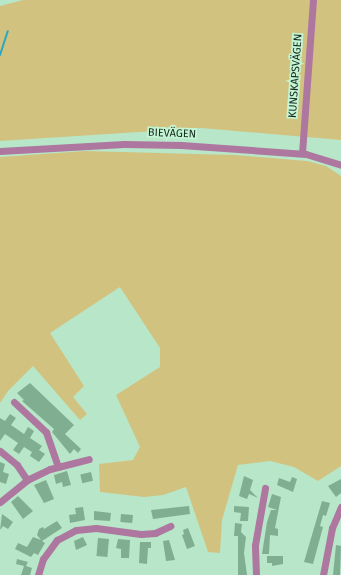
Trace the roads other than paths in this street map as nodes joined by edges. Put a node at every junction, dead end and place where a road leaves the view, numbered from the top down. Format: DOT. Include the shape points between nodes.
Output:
graph roads {
  1 [pos="313,0"];
  2 [pos="0,150"];
  3 [pos="302,153"];
  4 [pos="341,164"];
  5 [pos="14,402"];
  6 [pos="0,451"];
  7 [pos="89,459"];
  8 [pos="58,467"];
  9 [pos="27,480"];
  10 [pos="265,488"];
  11 [pos="0,502"];
  12 [pos="341,507"];
  13 [pos="170,526"];
  14 [pos="38,575"];
  15 [pos="256,575"];
  16 [pos="323,575"];
  1 -- 3 [label="street, KUNSKAPSVÄGEN"];
  2 -- 3 [label="street, BIEVÄGEN" via="124,144"];
  3 -- 4 [label="street, BIEVÄGEN"];
  5 -- 8 [label="street" via="46,432"];
  6 -- 9 [label="street" via="17,465"];
  7 -- 8 [label="street"];
  8 -- 9 [label="street"];
  9 -- 11 [label="street"];
  10 -- 15 [label="street" via="255,545"];
  12 -- 16 [label="street" via="332,528"];
  13 -- 14 [label="street" via="155,533 141,534 96,528 76,530 53,544"];
}
